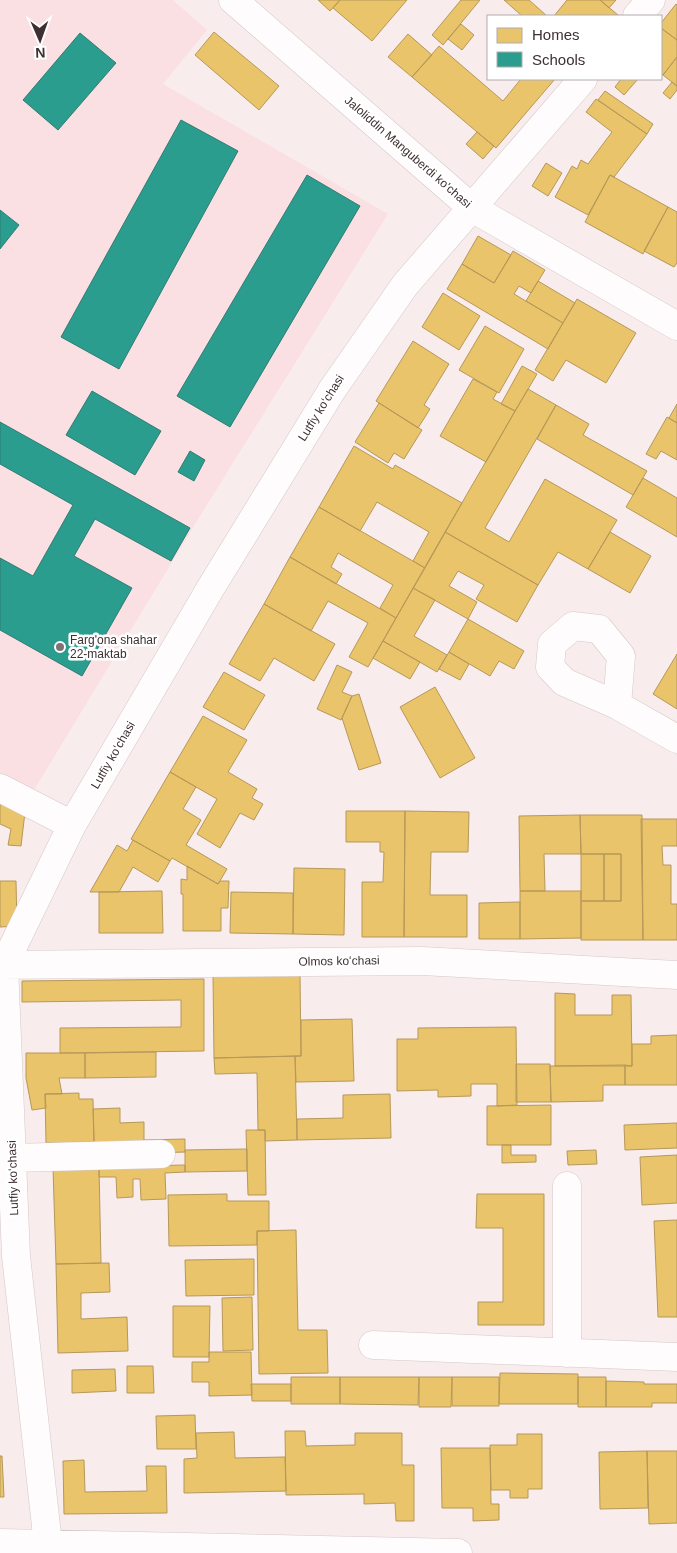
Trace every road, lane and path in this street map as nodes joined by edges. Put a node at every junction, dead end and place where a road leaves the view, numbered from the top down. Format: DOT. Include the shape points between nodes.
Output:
graph roads {
  1 [pos="233,0"];
  2 [pos="651,0"];
  3 [pos="638,15"];
  4 [pos="582,80"];
  5 [pos="472,208"];
  6 [pos="677,326"];
  7 [pos="617,705"];
  8 [pos="677,739"];
  9 [pos="0,788"];
  10 [pos="72,825"];
  11 [pos="2,965"];
  12 [pos="677,975"];
  13 [pos="161,1154"];
  14 [pos="12,1158"];
  15 [pos="567,1186"];
  16 [pos="8,1256"];
  17 [pos="372,1344"];
  18 [pos="567,1353"];
  19 [pos="677,1357"];
  20 [pos="0,1543"];
  21 [pos="48,1548"];
  22 [pos="458,1553"];
  1 -- 5 [label="street, Jaloliddin Manguberdi ko'chasi"];
  2 -- 3 [label="street"];
  4 -- 5 [label="street, Lutfiy koʻchasi"];
  5 -- 6 [label="street, Jaloliddin Manguberdi ko'chasi"];
  5 -- 10 [label="street, Lutfiy koʻchasi" via="405,285 332,390 210,589"];
  7 -- 8 [label="street"];
  9 -- 10 [label="street"];
  10 -- 11 [label="street, Lutfiy koʻchasi"];
  11 -- 12 [label="street, Olmos koʻchasi" via="422,960"];
  11 -- 14 [label="street, Lutfiy koʻchasi"];
  13 -- 14 [label="street"];
  14 -- 16 [label="street, Lutfiy koʻchasi"];
  15 -- 18 [label="street"];
  16 -- 21 [label="street, Lutfiy koʻchasi"];
  17 -- 18 [label="street"];
  18 -- 19 [label="street"];
  20 -- 21 [label="street"];
  21 -- 22 [label="street"];
}
